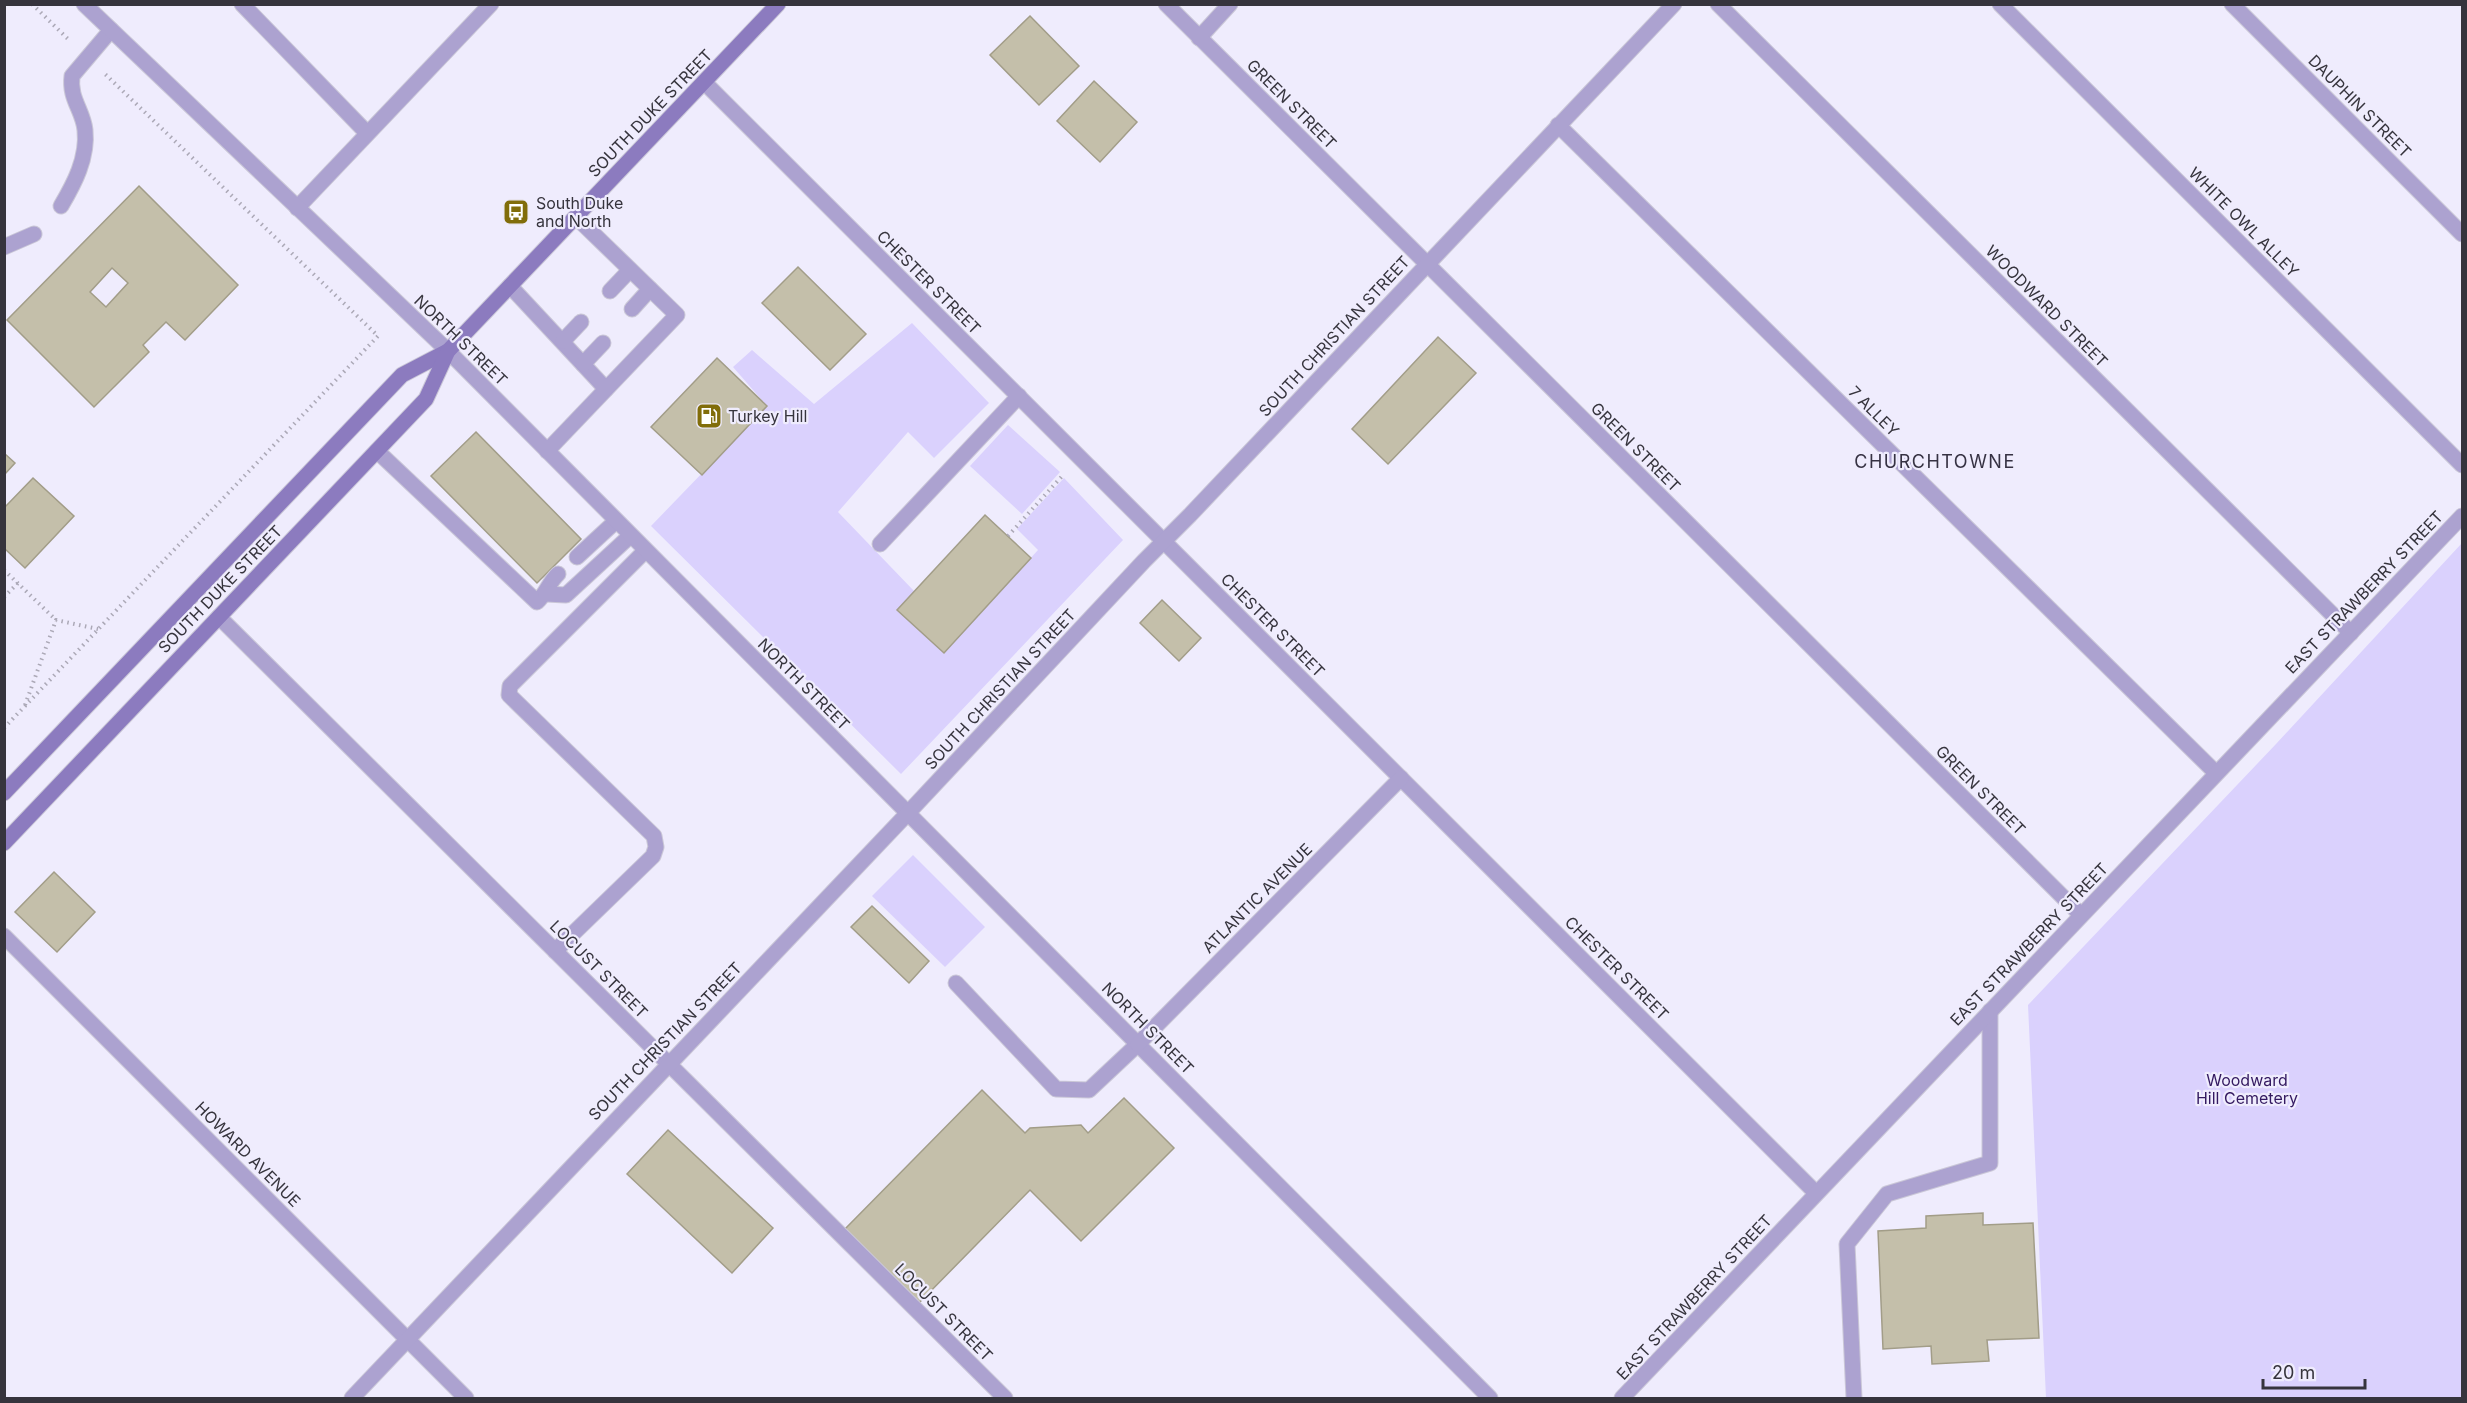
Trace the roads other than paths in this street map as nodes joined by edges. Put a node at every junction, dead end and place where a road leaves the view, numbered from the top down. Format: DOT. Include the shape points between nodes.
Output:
graph roads {
  1 [pos="84,4"];
  2 [pos="242,4"];
  3 [pos="491,4"];
  4 [pos="778,4"];
  5 [pos="1166,4"];
  6 [pos="1230,4"];
  7 [pos="1674,4"];
  8 [pos="1718,4"];
  9 [pos="2000,4"];
  10 [pos="2232,4"];
  11 [pos="111,30"];
  12 [pos="1199,38"];
  13 [pos="704,82"];
  14 [pos="1558,125"];
  15 [pos="367,133"];
  16 [pos="61,206"];
  17 [pos="297,207"];
  18 [pos="576,217"];
  19 [pos="34,234"];
  20 [pos="2463,234"];
  21 [pos="4,247"];
  22 [pos="1427,265"];
  23 [pos="630,270"];
  24 [pos="510,286"];
  25 [pos="650,289"];
  26 [pos="610,291"];
  27 [pos="632,309"];
  28 [pos="581,322"];
  29 [pos="563,341"];
  30 [pos="603,343"];
  31 [pos="448,351"];
  32 [pos="583,364"];
  33 [pos="606,389"];
  34 [pos="1019,396"];
  35 [pos="377,451"];
  36 [pos="547,451"];
  37 [pos="2463,465"];
  38 [pos="2463,516"];
  39 [pos="616,521"];
  40 [pos="630,536"];
  41 [pos="1163,540"];
  42 [pos="880,544"];
  43 [pos="645,551"];
  44 [pos="577,557"];
  45 [pos="558,574"];
  46 [pos="542,598"];
  47 [pos="219,617"];
  48 [pos="2351,633"];
  49 [pos="2216,773"];
  50 [pos="1401,778"];
  51 [pos="4,793"];
  52 [pos="908,813"];
  53 [pos="4,843"];
  54 [pos="2081,915"];
  55 [pos="4,936"];
  56 [pos="555,951"];
  57 [pos="956,983"];
  58 [pos="1990,1011"];
  59 [pos="1138,1044"];
  60 [pos="668,1064"];
  61 [pos="1816,1193"];
  62 [pos="408,1340"];
  63 [pos="352,1398"];
  64 [pos="466,1398"];
  65 [pos="1005,1398"];
  66 [pos="1490,1398"];
  67 [pos="1622,1398"];
  68 [pos="1854,1398"];
  1 -- 11 [label="street, NORTH STREET"];
  2 -- 15 [label="street"];
  3 -- 15 [label="street"];
  4 -- 13 [label="main road, SOUTH DUKE STREET"];
  5 -- 12 [label="street, GREEN STREET"];
  6 -- 12 [label="street"];
  7 -- 14 [label="street, SOUTH CHRISTIAN STREET"];
  8 -- 48 [label="street, WOODWARD STREET"];
  9 -- 37 [label="street, WHITE OWL ALLEY"];
  10 -- 20 [label="street, DAUPHIN STREET"];
  11 -- 16 [label="street" via="72,76 74,103 85,131 82,159"];
  11 -- 17 [label="street, NORTH STREET"];
  12 -- 22 [label="street, GREEN STREET"];
  13 -- 18 [label="main road, SOUTH DUKE STREET"];
  13 -- 34 [label="street, CHESTER STREET"];
  14 -- 22 [label="street, SOUTH CHRISTIAN STREET"];
  14 -- 49 [label="street, 7 ALLEY"];
  15 -- 17 [label="street"];
  17 -- 31 [label="street, NORTH STREET"];
  18 -- 23 [label="street"];
  18 -- 24 [label="main road, SOUTH DUKE STREET"];
  19 -- 21 [label="street"];
  22 -- 41 [label="street, SOUTH CHRISTIAN STREET"];
  22 -- 54 [label="street, GREEN STREET"];
  23 -- 25 [label="street"];
  23 -- 26 [label="street"];
  24 -- 29 [label="street"];
  24 -- 31 [label="main road, SOUTH DUKE STREET"];
  25 -- 27 [label="street"];
  25 -- 33 [label="street" via="677,315"];
  28 -- 29 [label="street"];
  29 -- 32 [label="street"];
  30 -- 32 [label="street"];
  31 -- 35 [label="main road, SOUTH DUKE STREET" via="426,399"];
  31 -- 36 [label="street, NORTH STREET"];
  31 -- 51 [label="main road, SOUTH DUKE STREET" via="402,375"];
  32 -- 33 [label="street"];
  33 -- 36 [label="street"];
  34 -- 41 [label="street, CHESTER STREET"];
  34 -- 42 [label="street"];
  35 -- 46 [label="street"];
  35 -- 47 [label="main road, SOUTH DUKE STREET"];
  36 -- 39 [label="street, NORTH STREET"];
  38 -- 48 [label="street, EAST STRAWBERRY STREET"];
  39 -- 40 [label="street, NORTH STREET"];
  39 -- 44 [label="street"];
  40 -- 43 [label="street, NORTH STREET"];
  40 -- 46 [label="street" via="566,595"];
  41 -- 50 [label="street, CHESTER STREET"];
  41 -- 52 [label="street, SOUTH CHRISTIAN STREET"];
  43 -- 52 [label="street, NORTH STREET"];
  43 -- 56 [label="street" via="510,686 509,695 654,836 656,847 653,856"];
  45 -- 46 [label="street"];
  47 -- 53 [label="main road, SOUTH DUKE STREET"];
  47 -- 56 [label="street, LOCUST STREET"];
  48 -- 49 [label="street, EAST STRAWBERRY STREET"];
  49 -- 54 [label="street, EAST STRAWBERRY STREET"];
  50 -- 59 [label="street, ATLANTIC AVENUE"];
  50 -- 61 [label="street, CHESTER STREET"];
  52 -- 59 [label="street, NORTH STREET"];
  52 -- 60 [label="street, SOUTH CHRISTIAN STREET"];
  54 -- 58 [label="street, EAST STRAWBERRY STREET"];
  55 -- 62 [label="street, HOWARD AVENUE"];
  56 -- 60 [label="street, LOCUST STREET"];
  57 -- 59 [label="street, ATLANTIC AVENUE" via="1056,1089 1089,1090"];
  58 -- 61 [label="street, EAST STRAWBERRY STREET"];
  58 -- 68 [label="street" via="1990,1163 1887,1194 1847,1244"];
  59 -- 66 [label="street, NORTH STREET"];
  60 -- 62 [label="street, SOUTH CHRISTIAN STREET"];
  60 -- 65 [label="street, LOCUST STREET"];
  61 -- 67 [label="street, EAST STRAWBERRY STREET"];
  62 -- 63 [label="street, SOUTH CHRISTIAN STREET"];
  62 -- 64 [label="street, HOWARD AVENUE"];
}
